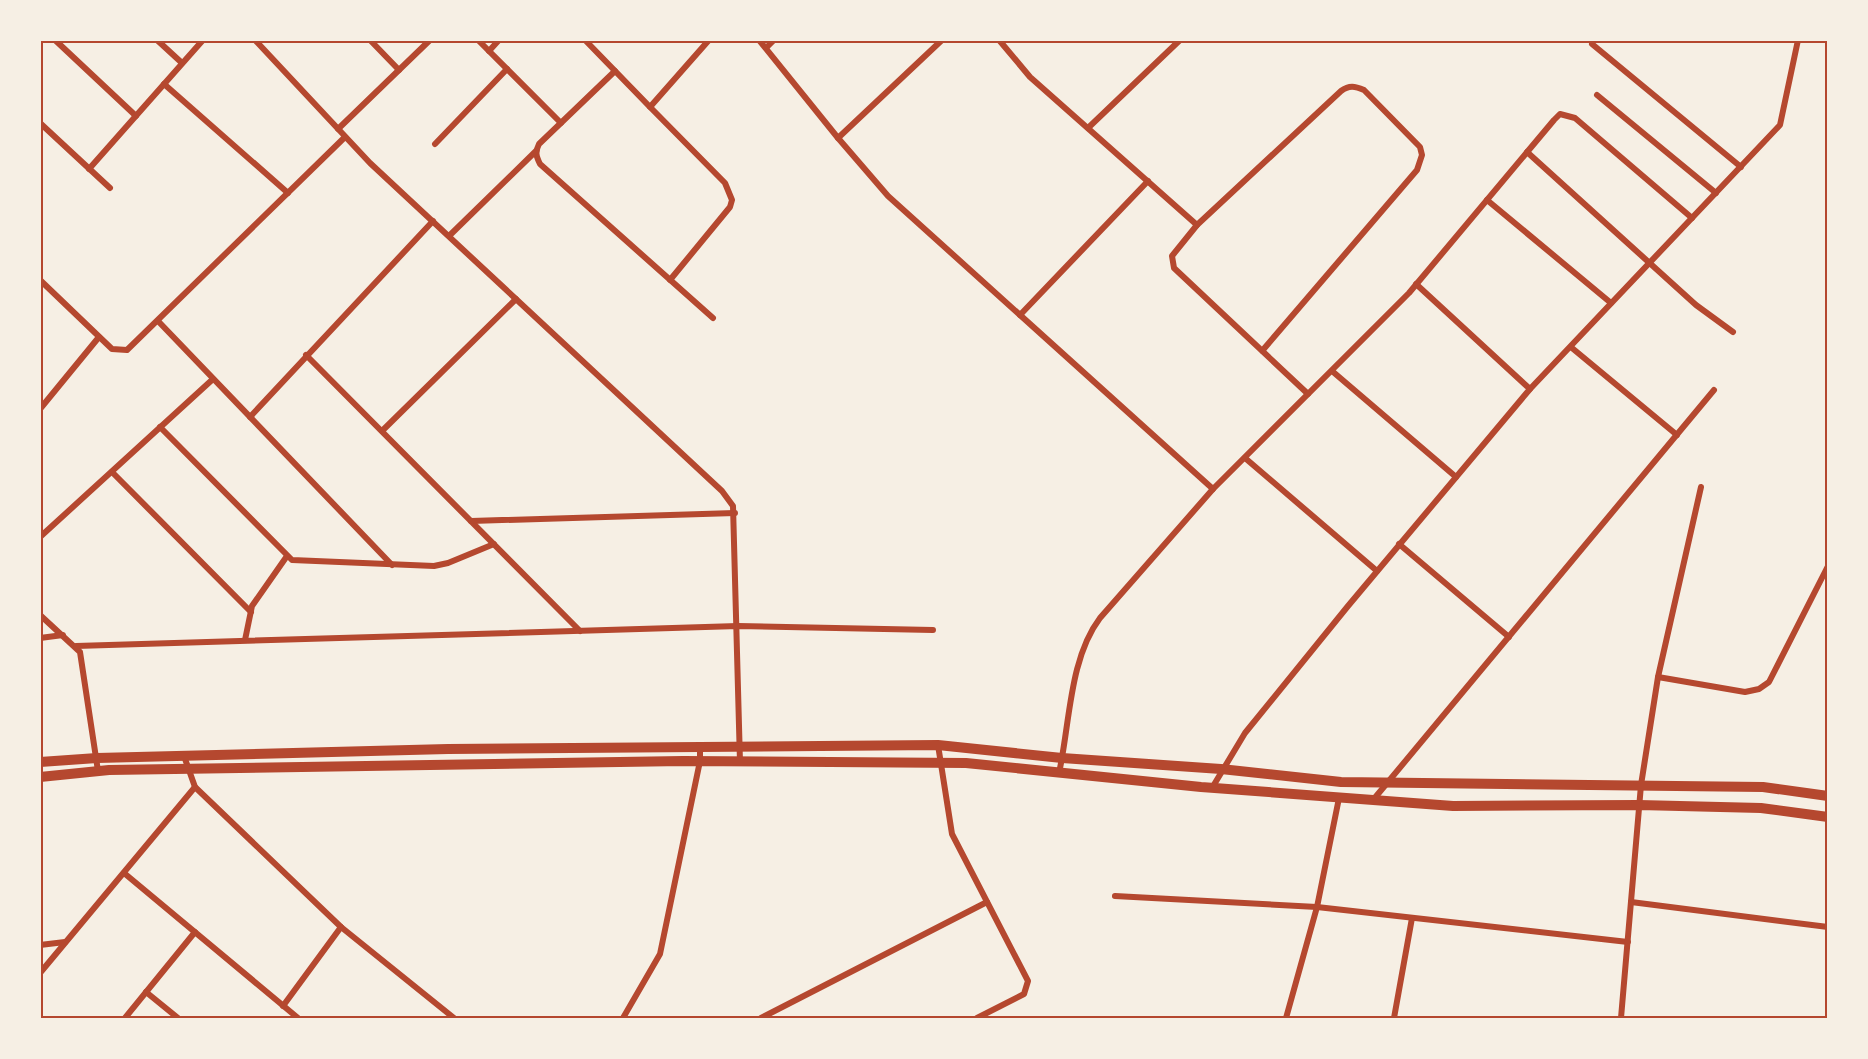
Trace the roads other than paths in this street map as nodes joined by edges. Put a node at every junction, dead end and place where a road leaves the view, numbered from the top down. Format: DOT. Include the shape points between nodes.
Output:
graph roads {
  1 [pos="55,40"];
  2 [pos="158,40"];
  3 [pos="203,40"];
  4 [pos="255,40"];
  5 [pos="370,40"];
  6 [pos="430,40"];
  7 [pos="478,40"];
  8 [pos="499,40"];
  9 [pos="585,40"];
  10 [pos="709,40"];
  11 [pos="759,40"];
  12 [pos="774,40"];
  13 [pos="942,40"];
  14 [pos="999,40"];
  15 [pos="1180,40"];
  16 [pos="1798,40"];
  17 [pos="1592,44"];
  18 [pos="766,48"];
  19 [pos="489,51"];
  20 [pos="182,63"];
  21 [pos="507,69"];
  22 [pos="399,70"];
  23 [pos="615,71"];
  24 [pos="164,84"];
  25 [pos="1598,95"];
  26 [pos="650,107"];
  27 [pos="136,116"];
  28 [pos="40,123"];
  29 [pos="561,123"];
  30 [pos="1088,128"];
  31 [pos="338,129"];
  32 [pos="345,137"];
  33 [pos="838,138"];
  34 [pos="435,144"];
  35 [pos="536,151"];
  36 [pos="1527,152"];
  37 [pos="1741,167"];
  38 [pos="89,169"];
  39 [pos="1148,181"];
  40 [pos="110,189"];
  41 [pos="288,193"];
  42 [pos="1716,193"];
  43 [pos="1487,200"];
  44 [pos="1692,218"];
  45 [pos="433,221"];
  46 [pos="1197,225"];
  47 [pos="449,236"];
  48 [pos="1649,263"];
  49 [pos="40,280"];
  50 [pos="670,280"];
  51 [pos="1416,284"];
  52 [pos="516,299"];
  53 [pos="1611,303"];
  54 [pos="1020,315"];
  55 [pos="713,318"];
  56 [pos="158,321"];
  57 [pos="1733,332"];
  58 [pos="99,337"];
  59 [pos="1572,348"];
  60 [pos="1263,351"];
  61 [pos="306,355"];
  62 [pos="1332,371"];
  63 [pos="213,379"];
  64 [pos="1530,389"];
  65 [pos="1714,390"];
  66 [pos="1308,394"];
  67 [pos="40,409"];
  68 [pos="250,417"];
  69 [pos="160,428"];
  70 [pos="382,431"];
  71 [pos="1677,435"];
  72 [pos="1245,458"];
  73 [pos="112,472"];
  74 [pos="1456,477"];
  75 [pos="1701,487"];
  76 [pos="1213,489"];
  77 [pos="735,513"];
  78 [pos="471,521"];
  79 [pos="40,537"];
  80 [pos="494,544"];
  81 [pos="1399,544"];
  82 [pos="287,556"];
  83 [pos="392,565"];
  84 [pos="1827,566"];
  85 [pos="1377,571"];
  86 [pos="251,612"];
  87 [pos="40,615"];
  88 [pos="738,626"];
  89 [pos="933,630"];
  90 [pos="580,631"];
  91 [pos="63,635"];
  92 [pos="1509,637"];
  93 [pos="40,638"];
  94 [pos="245,640"];
  95 [pos="76,646"];
  96 [pos="1658,677"];
  97 [pos="742,745"];
  98 [pos="942,745"];
  99 [pos="699,746"];
  100 [pos="184,756"];
  101 [pos="97,758"];
  102 [pos="1062,758"];
  103 [pos="700,761"];
  104 [pos="40,762"];
  105 [pos="740,762"];
  106 [pos="942,764"];
  107 [pos="189,768"];
  108 [pos="1221,769"];
  109 [pos="98,771"];
  110 [pos="1059,773"];
  111 [pos="40,777"];
  112 [pos="1388,781"];
  113 [pos="1641,785"];
  114 [pos="195,787"];
  115 [pos="1212,788"];
  116 [pos="1827,796"];
  117 [pos="1339,798"];
  118 [pos="1373,800"];
  119 [pos="1639,805"];
  120 [pos="1827,816"];
  121 [pos="124,873"];
  122 [pos="1115,896"];
  123 [pos="987,902"];
  124 [pos="1631,902"];
  125 [pos="1317,907"];
  126 [pos="1412,918"];
  127 [pos="341,927"];
  128 [pos="1827,927"];
  129 [pos="195,932"];
  130 [pos="66,942"];
  131 [pos="1628,942"];
  132 [pos="40,945"];
  133 [pos="40,973"];
  134 [pos="147,992"];
  135 [pos="283,1006"];
  136 [pos="291,1012"];
  137 [pos="125,1018"];
  138 [pos="178,1018"];
  139 [pos="286,1018"];
  140 [pos="298,1018"];
  141 [pos="454,1018"];
  142 [pos="623,1018"];
  143 [pos="761,1018"];
  144 [pos="977,1018"];
  145 [pos="1286,1018"];
  146 [pos="1394,1018"];
  147 [pos="1621,1018"];
  1 -- 27 [label="street"];
  2 -- 20 [label="street"];
  3 -- 20 [label="street"];
  4 -- 31 [label="street"];
  5 -- 22 [label="street"];
  6 -- 22 [label="street"];
  7 -- 19 [label="street"];
  8 -- 19 [label="street"];
  9 -- 23 [label="street"];
  10 -- 26 [label="street"];
  11 -- 18 [label="street"];
  12 -- 18 [label="street"];
  13 -- 33 [label="street"];
  14 -- 30 [label="street" via="1030,77"];
  15 -- 30 [label="street"];
  16 -- 37 [label="street" via="1780,124"];
  17 -- 37 [label="street"];
  18 -- 33 [label="street"];
  19 -- 21 [label="street"];
  20 -- 24 [label="street"];
  21 -- 29 [label="street"];
  21 -- 34 [label="street"];
  22 -- 31 [label="street"];
  23 -- 26 [label="street"];
  23 -- 29 [label="street"];
  24 -- 27 [label="street"];
  24 -- 41 [label="street"];
  25 -- 42 [label="street"];
  26 -- 50 [label="street" via="725,183 732,200"];
  27 -- 38 [label="street"];
  28 -- 38 [label="street"];
  29 -- 35 [label="street"];
  30 -- 39 [label="street"];
  31 -- 32 [label="street"];
  32 -- 41 [label="street"];
  32 -- 45 [label="street"];
  33 -- 54 [label="street" via="888,196"];
  35 -- 47 [label="street"];
  35 -- 50 [label="street" via="540,164"];
  36 -- 43 [label="street"];
  36 -- 44 [label="street" via="1560,114 1568,115"];
  36 -- 48 [label="street"];
  37 -- 42 [label="street"];
  38 -- 40 [label="street"];
  39 -- 46 [label="street"];
  39 -- 54 [label="street"];
  41 -- 56 [label="street"];
  42 -- 44 [label="street"];
  43 -- 51 [label="street"];
  43 -- 53 [label="street"];
  44 -- 48 [label="street"];
  45 -- 47 [label="street"];
  45 -- 61 [label="street"];
  46 -- 60 [label="street" via="1176,249 1171,262"];
  46 -- 60 [label="street" via="1347,87 1364,90 1420,147 1422,155 1417,170"];
  47 -- 52 [label="street"];
  48 -- 53 [label="street"];
  48 -- 57 [label="street"];
  49 -- 58 [label="street"];
  50 -- 55 [label="street"];
  51 -- 62 [label="street"];
  51 -- 64 [label="street"];
  52 -- 70 [label="street"];
  52 -- 77 [label="street" via="722,491"];
  53 -- 59 [label="street"];
  54 -- 76 [label="street"];
  56 -- 58 [label="street" via="127,350 112,349"];
  56 -- 63 [label="street"];
  58 -- 67 [label="street"];
  59 -- 64 [label="street"];
  59 -- 71 [label="street"];
  60 -- 66 [label="street"];
  61 -- 68 [label="street"];
  61 -- 70 [label="street"];
  62 -- 66 [label="street"];
  62 -- 74 [label="street"];
  63 -- 68 [label="street"];
  63 -- 69 [label="street"];
  64 -- 74 [label="street"];
  65 -- 71 [label="street"];
  66 -- 72 [label="street"];
  68 -- 83 [label="street"];
  69 -- 73 [label="street"];
  69 -- 82 [label="street"];
  70 -- 78 [label="street"];
  71 -- 92 [label="street"];
  72 -- 76 [label="street"];
  72 -- 85 [label="street"];
  73 -- 79 [label="street"];
  73 -- 86 [label="street"];
  74 -- 81 [label="street"];
  75 -- 96 [label="street"];
  76 -- 102 [label="street" via="1094,626 1078,668"];
  77 -- 78 [label="street"];
  77 -- 88 [label="street"];
  78 -- 80 [label="street"];
  80 -- 83 [label="street" via="441,565"];
  80 -- 90 [label="street"];
  81 -- 85 [label="street"];
  81 -- 92 [label="street"];
  82 -- 83 [label="street" via="299,562"];
  82 -- 86 [label="street"];
  84 -- 96 [label="street" via="1769,682 1759,689 1745,692"];
  85 -- 108 [label="street" via="1245,733"];
  86 -- 94 [label="street"];
  87 -- 91 [label="street"];
  88 -- 89 [label="street"];
  88 -- 90 [label="street"];
  88 -- 97 [label="street"];
  90 -- 94 [label="street"];
  91 -- 93 [label="street"];
  91 -- 95 [label="street"];
  92 -- 112 [label="street"];
  94 -- 95 [label="street"];
  95 -- 101 [label="street" via="82,659"];
  96 -- 113 [label="street"];
  97 -- 98 [label="street"];
  97 -- 99 [label="street"];
  97 -- 105 [label="street"];
  98 -- 102 [label="street"];
  98 -- 106 [label="street"];
  99 -- 100 [label="street"];
  99 -- 103 [label="street"];
  100 -- 101 [label="street"];
  100 -- 107 [label="street"];
  101 -- 104 [label="street"];
  101 -- 109 [label="street"];
  102 -- 108 [label="street"];
  102 -- 110 [label="street"];
  103 -- 105 [label="street"];
  103 -- 107 [label="street"];
  103 -- 142 [label="street" via="660,954"];
  105 -- 106 [label="street"];
  106 -- 110 [label="street"];
  106 -- 123 [label="street" via="952,834"];
  107 -- 109 [label="street"];
  107 -- 114 [label="street"];
  108 -- 112 [label="street" via="1341,782"];
  108 -- 115 [label="street"];
  109 -- 111 [label="street"];
  110 -- 115 [label="street"];
  112 -- 113 [label="street"];
  112 -- 118 [label="street"];
  113 -- 116 [label="street" via="1763,787"];
  113 -- 119 [label="street"];
  114 -- 121 [label="street"];
  114 -- 127 [label="street"];
  115 -- 117 [label="street"];
  117 -- 118 [label="street"];
  117 -- 125 [label="street"];
  118 -- 119 [label="street" via="1458,807"];
  119 -- 120 [label="street" via="1761,808"];
  119 -- 124 [label="street"];
  121 -- 129 [label="street"];
  121 -- 130 [label="street"];
  122 -- 125 [label="street"];
  123 -- 143 [label="street"];
  123 -- 144 [label="street" via="1028,986 1024,994"];
  124 -- 128 [label="street"];
  124 -- 131 [label="street"];
  125 -- 126 [label="street"];
  125 -- 145 [label="street"];
  126 -- 131 [label="street"];
  126 -- 146 [label="street"];
  127 -- 135 [label="street"];
  127 -- 141 [label="street"];
  129 -- 134 [label="street"];
  129 -- 135 [label="street"];
  130 -- 132 [label="street"];
  130 -- 133 [label="street"];
  131 -- 147 [label="street"];
  134 -- 137 [label="street"];
  134 -- 138 [label="street"];
  135 -- 136 [label="street"];
  136 -- 139 [label="street"];
  136 -- 140 [label="street"];
}
